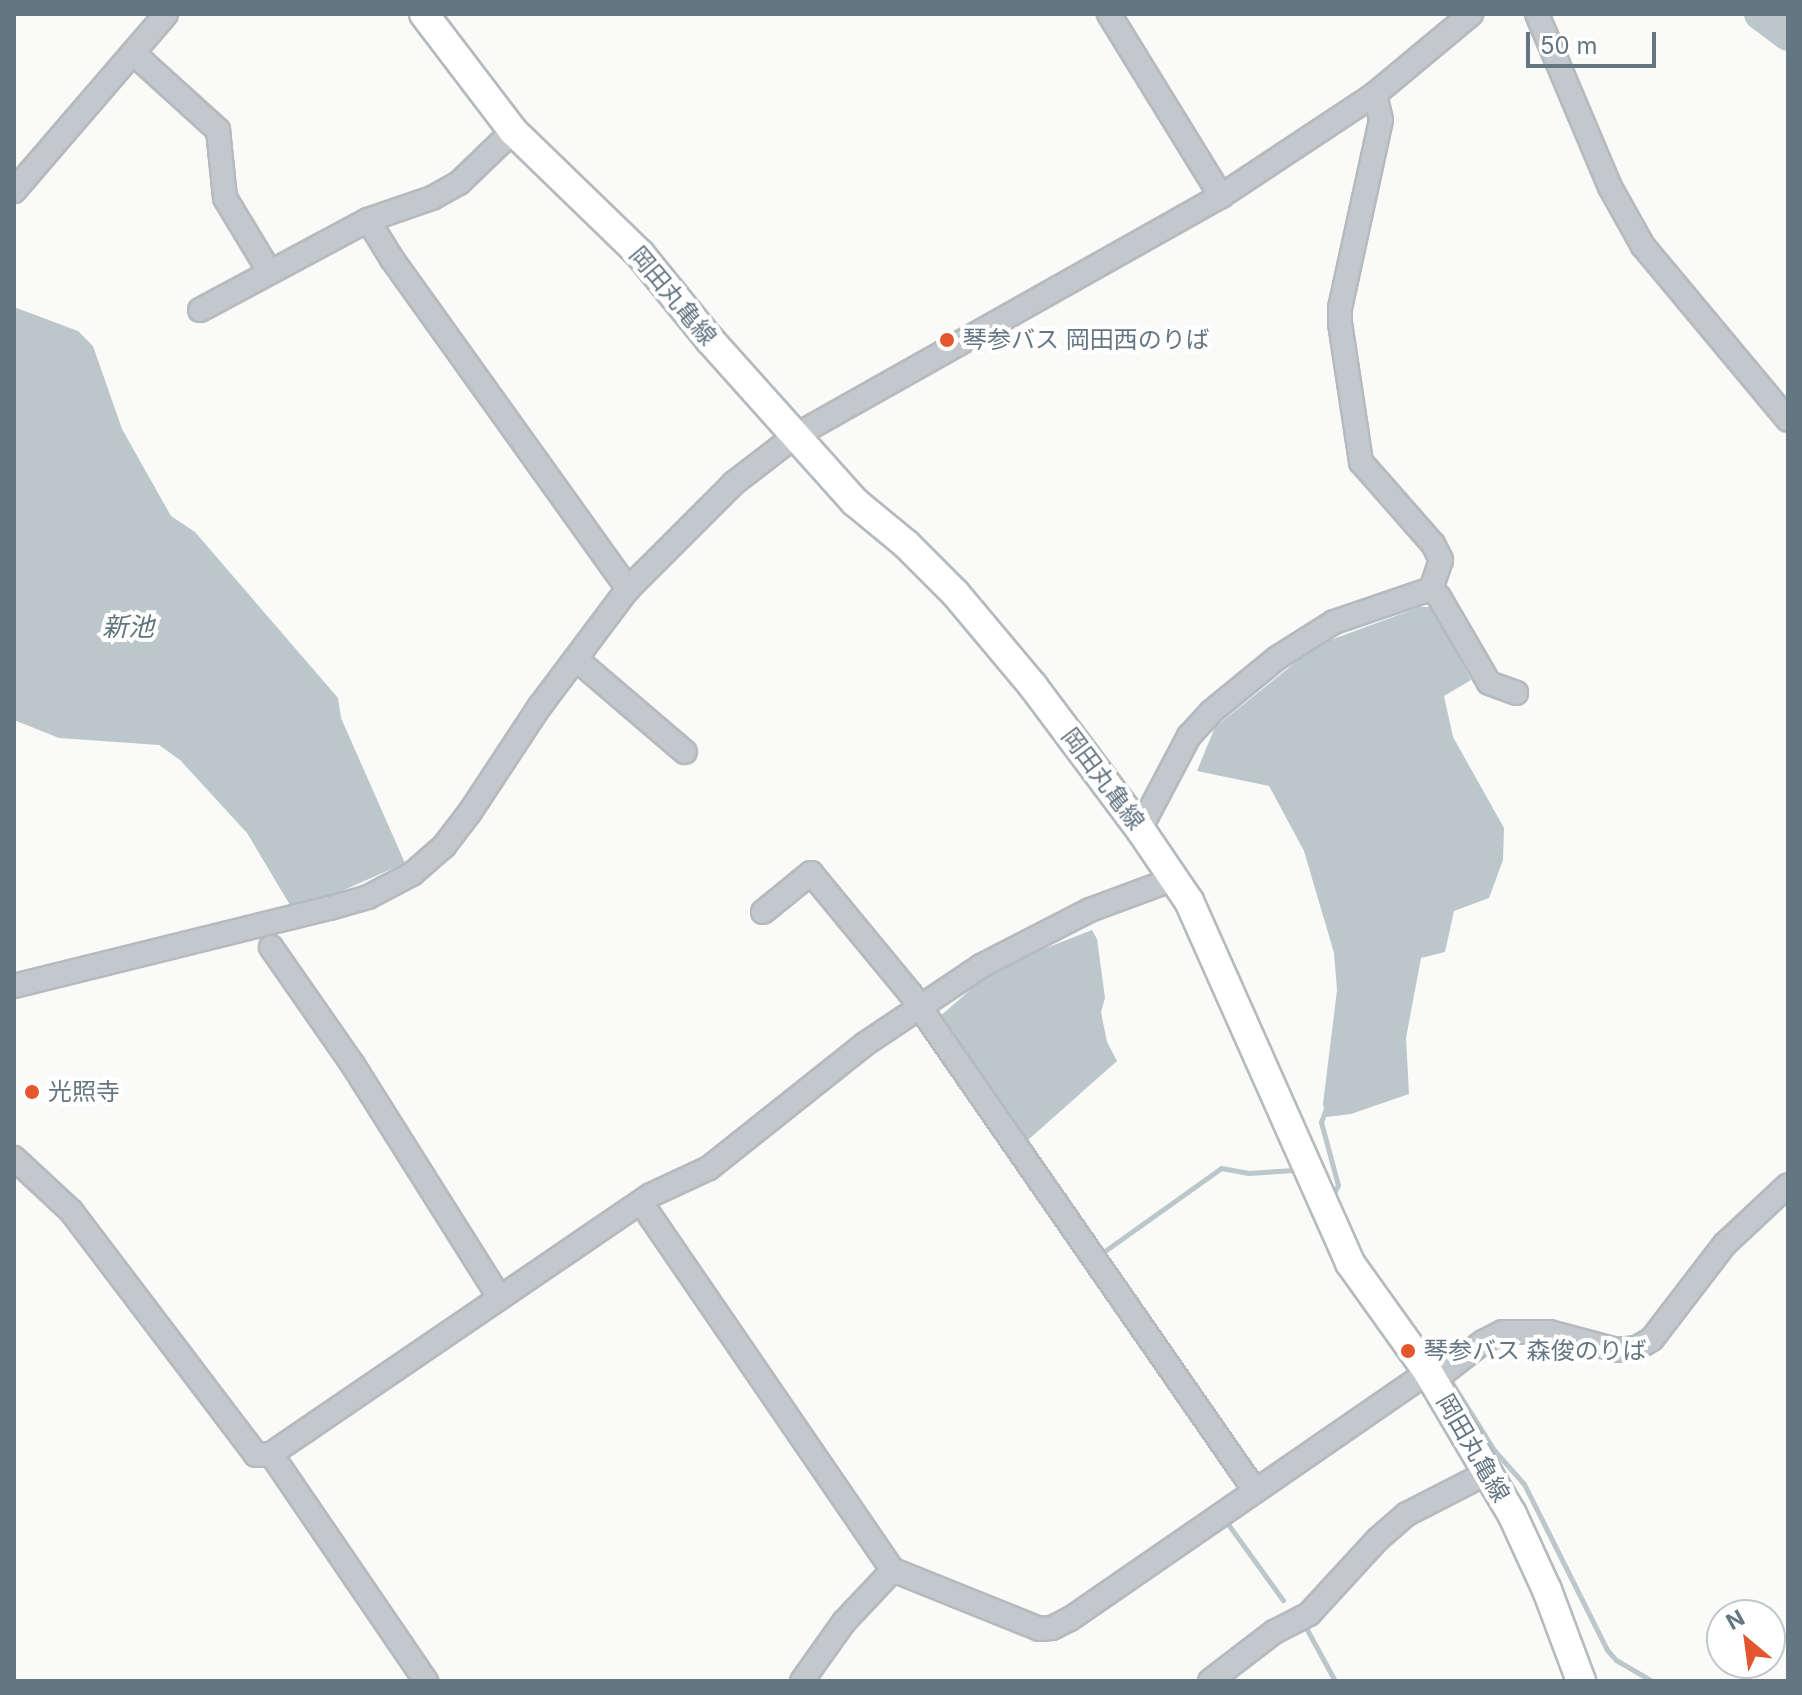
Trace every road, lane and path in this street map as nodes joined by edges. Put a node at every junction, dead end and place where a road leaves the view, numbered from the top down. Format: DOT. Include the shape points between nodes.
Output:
graph roads {
  1 [pos="166,14"];
  2 [pos="424,14"];
  3 [pos="1109,14"];
  4 [pos="1471,14"];
  5 [pos="1537,14"];
  6 [pos="133,53"];
  7 [pos="1375,94"];
  8 [pos="513,131"];
  9 [pos="14,191"];
  10 [pos="1221,196"];
  11 [pos="368,220"];
  12 [pos="269,271"];
  13 [pos="200,310"];
  14 [pos="1788,420"];
  15 [pos="795,436"];
  16 [pos="628,589"];
  17 [pos="1431,589"];
  18 [pos="576,659"];
  19 [pos="1516,693"];
  20 [pos="685,752"];
  21 [pos="1140,829"];
  22 [pos="1174,879"];
  23 [pos="763,912"];
  24 [pos="271,947"];
  25 [pos="14,986"];
  26 [pos="920,1009"];
  27 [pos="14,1158"];
  28 [pos="1788,1185"];
  29 [pos="642,1204"];
  30 [pos="500,1298"];
  31 [pos="1438,1374"];
  32 [pos="271,1454"];
  33 [pos="1489,1472"];
  34 [pos="1254,1489"];
  35 [pos="893,1570"];
  36 [pos="426,1681"];
  37 [pos="802,1681"];
  38 [pos="1210,1681"];
  39 [pos="1581,1681"];
  1 -- 6 [label="street"];
  2 -- 8 [label="main road, 岡田丸亀線"];
  3 -- 10 [label="street"];
  4 -- 7 [label="street"];
  5 -- 14 [label="street" via="1610,187 1643,246"];
  6 -- 9 [label="street"];
  6 -- 12 [label="street" via="218,130 225,198"];
  7 -- 10 [label="street"];
  7 -- 17 [label="street" via="1381,120 1340,323 1361,462 1433,544 1441,560"];
  8 -- 11 [label="street" via="459,183"];
  8 -- 15 [label="main road, 岡田丸亀線" via="640,254"];
  10 -- 15 [label="street"];
  11 -- 12 [label="street"];
  11 -- 16 [label="street"];
  12 -- 13 [label="street"];
  15 -- 16 [label="street" via="695,519"];
  15 -- 21 [label="main road, 岡田丸亀線" via="855,502 955,593 1033,686"];
  16 -- 18 [label="street"];
  17 -- 19 [label="street" via="1489,683"];
  17 -- 21 [label="street" via="1334,622 1277,658 1211,712 1189,736"];
  18 -- 20 [label="street"];
  18 -- 25 [label="street" via="470,812 444,846 412,874 368,897 330,908"];
  21 -- 22 [label="main road, 岡田丸亀線"];
  22 -- 26 [label="street" via="1090,910 981,966"];
  22 -- 31 [label="main road, 岡田丸亀線" via="1189,901 1350,1263"];
  23 -- 26 [label="street" via="811,873"];
  24 -- 30 [label="street" via="353,1065"];
  26 -- 29 [label="street" via="865,1044 709,1168"];
  26 -- 34 [label="street"];
  27 -- 32 [label="street" via="71,1211 256,1455"];
  28 -- 31 [label="street" via="1725,1244 1652,1339 1637,1348 1617,1350 1549,1332 1515,1331 1483,1342"];
  29 -- 30 [label="street"];
  29 -- 35 [label="street"];
  30 -- 32 [label="street"];
  31 -- 33 [label="main road, 岡田丸亀線"];
  31 -- 34 [label="street"];
  32 -- 36 [label="street"];
  33 -- 38 [label="street" via="1392,1525 1309,1614 1274,1632"];
  33 -- 39 [label="main road, 岡田丸亀線" via="1542,1577"];
  34 -- 35 [label="street" via="1052,1628 1040,1629"];
  35 -- 37 [label="street" via="844,1622"];
}
